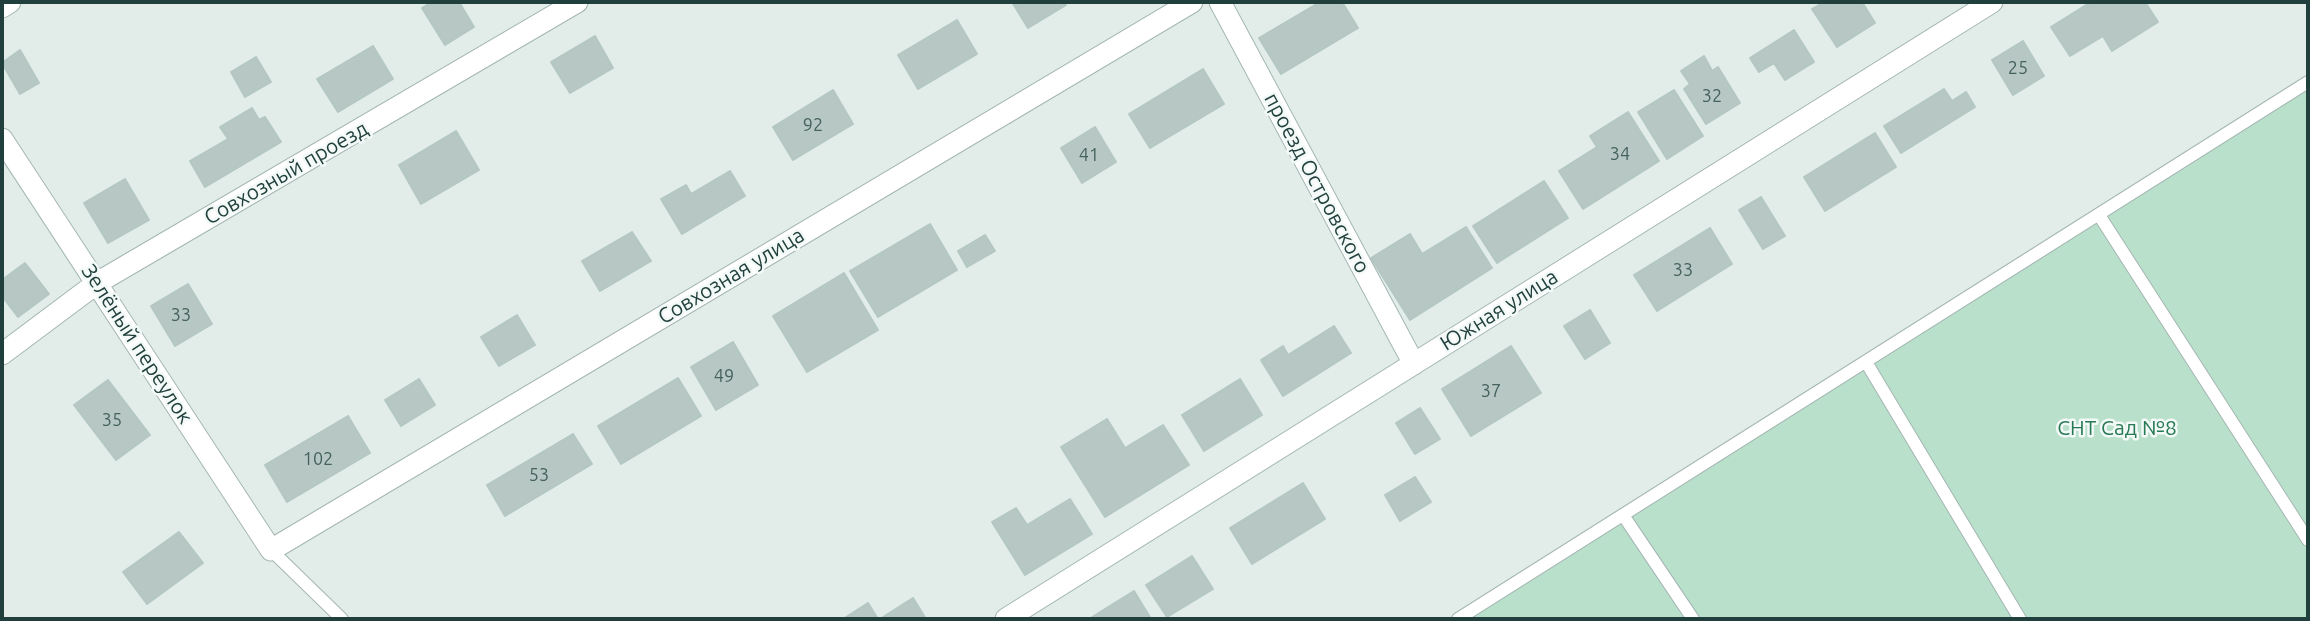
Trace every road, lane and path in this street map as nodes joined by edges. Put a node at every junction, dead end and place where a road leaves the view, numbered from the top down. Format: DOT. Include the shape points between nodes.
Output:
graph roads {
  1 [pos="10,2"];
  2 [pos="578,2"];
  3 [pos="1192,2"];
  4 [pos="1220,2"];
  5 [pos="1992,2"];
  6 [pos="2,7"];
  7 [pos="2308,82"];
  8 [pos="2,139"];
  9 [pos="2099,215"];
  10 [pos="97,283"];
  11 [pos="2,354"];
  12 [pos="1866,362"];
  13 [pos="1413,364"];
  14 [pos="1623,515"];
  15 [pos="2308,540"];
  16 [pos="271,550"];
  17 [pos="342,619"];
  18 [pos="1006,619"];
  19 [pos="1458,619"];
  20 [pos="1693,619"];
  21 [pos="2020,619"];
  1 -- 6 [label="street"];
  2 -- 10 [label="street, Совхозный проезд"];
  3 -- 16 [label="street, Совхозная улица"];
  4 -- 13 [label="street, проезд Островского"];
  5 -- 13 [label="street, Южная улица"];
  7 -- 9 [label="lane"];
  8 -- 10 [label="street, Зелёный переулок"];
  9 -- 12 [label="lane"];
  9 -- 15 [label="lane"];
  10 -- 11 [label="street, Совхозный проезд"];
  10 -- 16 [label="street, Зелёный переулок"];
  12 -- 14 [label="lane"];
  12 -- 21 [label="lane"];
  13 -- 18 [label="street, Южная улица"];
  14 -- 19 [label="lane"];
  14 -- 20 [label="lane"];
  16 -- 17 [label="lane"];
}
